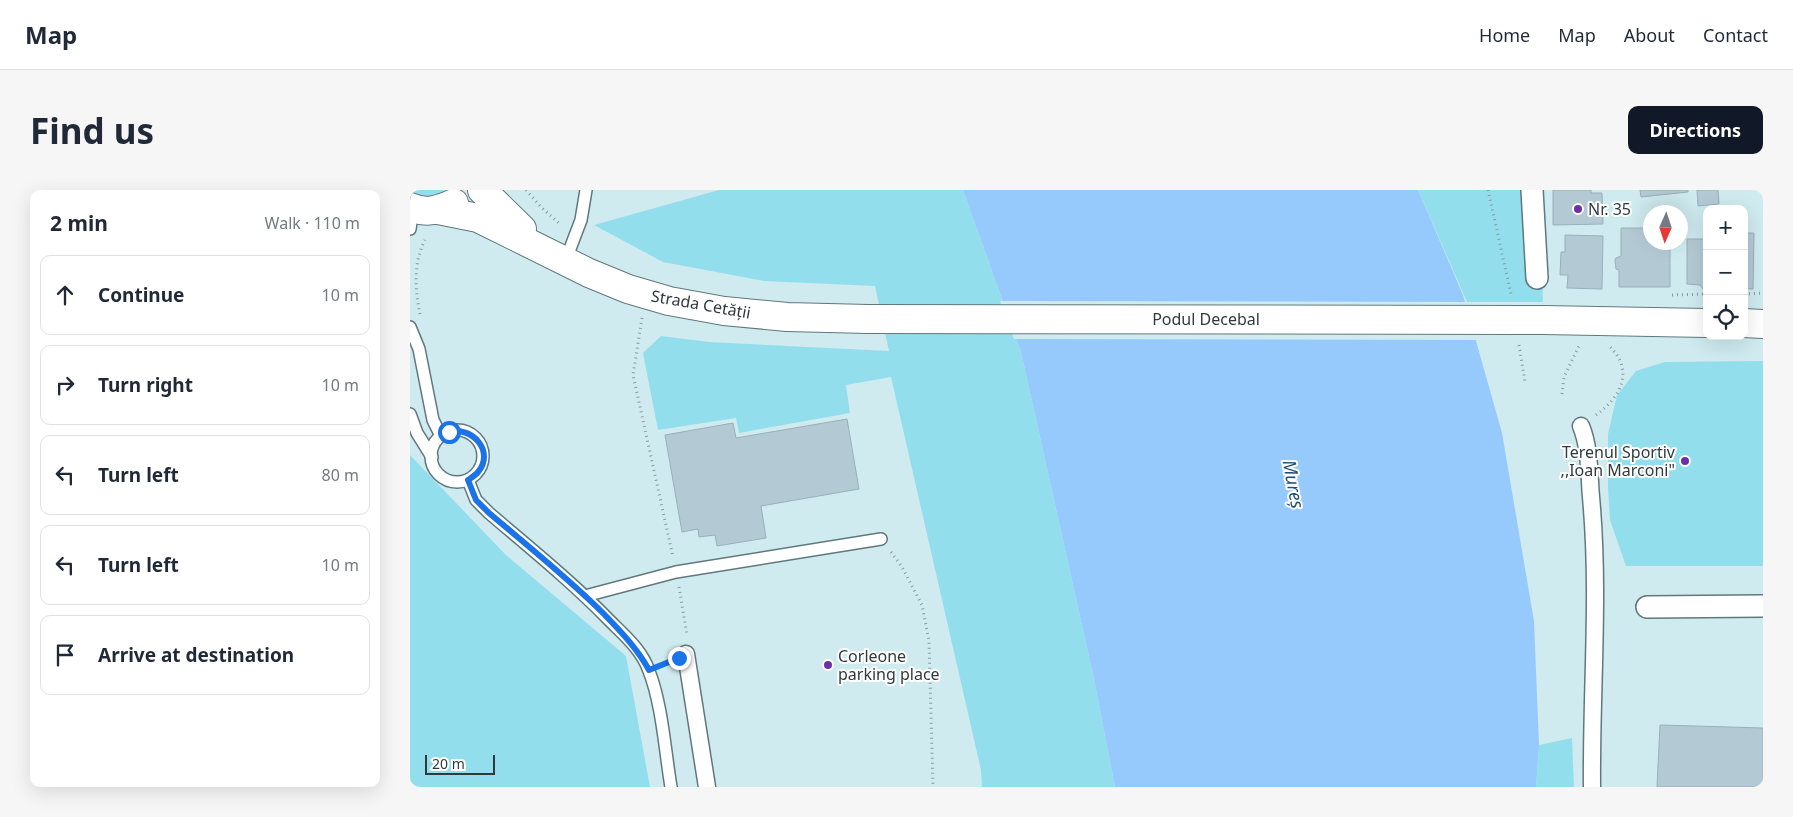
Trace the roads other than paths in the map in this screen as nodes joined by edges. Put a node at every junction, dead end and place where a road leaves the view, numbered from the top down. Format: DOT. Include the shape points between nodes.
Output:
graph roads {
  1 [pos="465,190"];
  2 [pos="482,190"];
  3 [pos="586,190"];
  4 [pos="1532,190"];
  5 [pos="418,214"];
  6 [pos="554,256"];
  7 [pos="1537,278"];
  8 [pos="868,318"];
  9 [pos="1703,323"];
  10 [pos="1748,323"];
  11 [pos="1763,324"];
  12 [pos="410,327"];
  13 [pos="410,414"];
  14 [pos="1581,426"];
  15 [pos="441,436"];
  16 [pos="432,457"];
  17 [pos="468,480"];
  18 [pos="881,539"];
  19 [pos="585,596"];
  20 [pos="1763,606"];
  21 [pos="1648,607"];
  22 [pos="686,654"];
  23 [pos="671,787"];
  24 [pos="707,787"];
  25 [pos="1592,787"];
  1 -- 5 [label="main road" via="454,203"];
  2 -- 6 [label="main road, Strada Cetății"];
  3 -- 6 [label="lane" via="576,238"];
  4 -- 7 [label="street"];
  5 -- 6 [label="main road, Strada Cetății" via="478,218"];
  6 -- 8 [label="main road, Strada Cetății" via="628,289 669,301 724,311 787,317"];
  8 -- 9 [label="main road, Podul Decebal, bridge"];
  10 -- 11 [label="main road"];
  12 -- 15 [label="lane" via="419,349 433,420"];
  13 -- 16 [label="lane"];
  14 -- 25 [label="street" via="1587,448 1596,542"];
  15 -- 16 [label="lane" via="433,448"];
  15 -- 17 [label="lane" via="464,431 481,446 484,454 479,472"];
  16 -- 17 [label="lane" via="433,466 445,480"];
  17 -- 19 [label="lane" via="476,500 489,513"];
  18 -- 19 [label="lane" via="676,572"];
  19 -- 23 [label="lane" via="628,639 649,670"];
  20 -- 21 [label="street"];
  22 -- 24 [label="street"];
}
